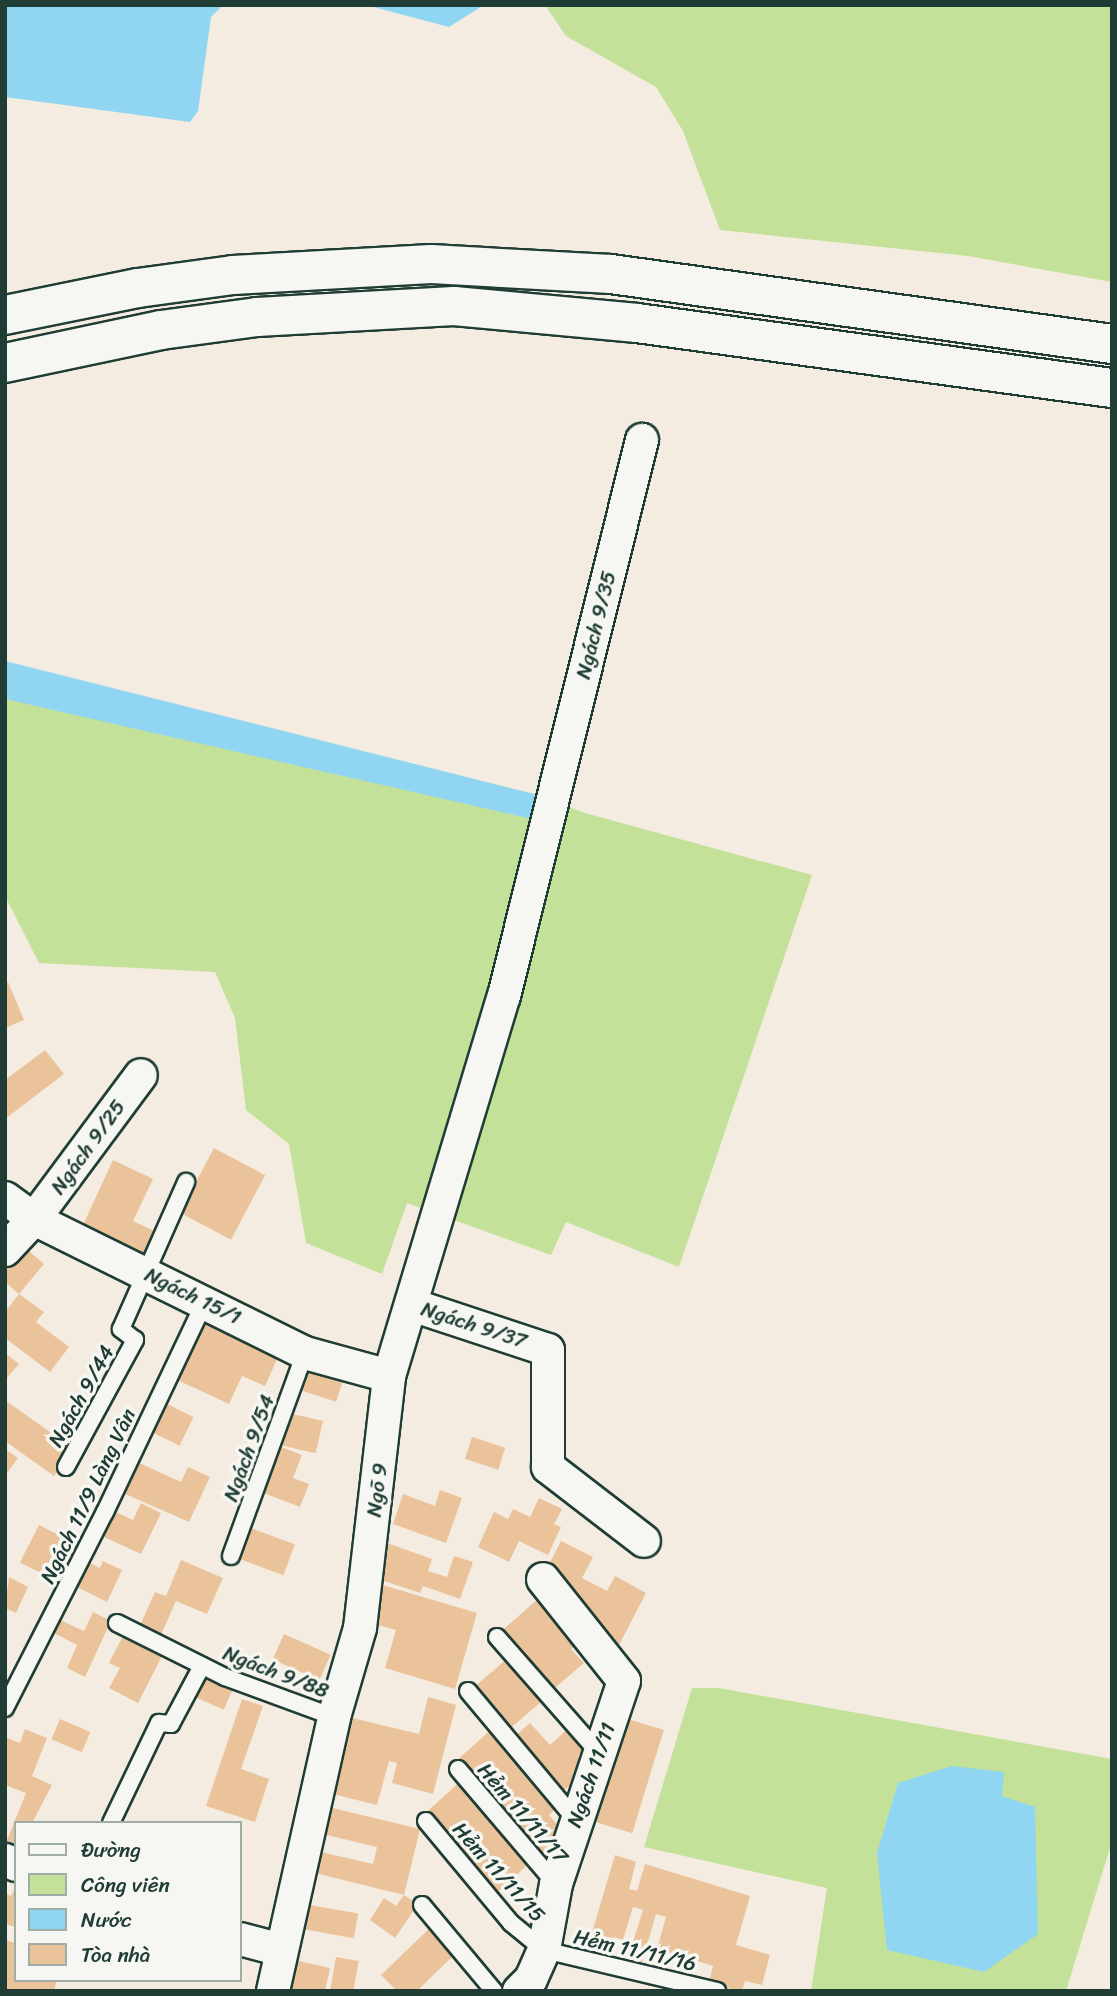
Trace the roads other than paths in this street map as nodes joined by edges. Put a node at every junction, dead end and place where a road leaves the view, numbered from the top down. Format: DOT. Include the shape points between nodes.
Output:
graph roads {
  1 [pos="57,303"];
  2 [pos="5,315"];
  3 [pos="1112,344"];
  4 [pos="66,348"];
  5 [pos="5,363"];
  6 [pos="1112,388"];
  7 [pos="642,440"];
  8 [pos="504,996"];
  9 [pos="141,1075"];
  10 [pos="187,1182"];
  11 [pos="5,1198"];
  12 [pos="34,1219"];
  13 [pos="5,1250"];
  14 [pos="145,1272"];
  15 [pos="205,1301"];
  16 [pos="412,1304"];
  17 [pos="305,1353"];
  18 [pos="389,1376"];
  19 [pos="66,1467"];
  20 [pos="644,1541"];
  21 [pos="231,1556"];
  22 [pos="543,1579"];
  23 [pos="117,1623"];
  24 [pos="496,1637"];
  25 [pos="202,1666"];
  26 [pos="468,1691"];
  27 [pos="5,1708"];
  28 [pos="334,1717"];
  29 [pos="597,1751"];
  30 [pos="458,1769"];
  31 [pos="575,1819"];
  32 [pos="112,1821"];
  33 [pos="426,1821"];
  34 [pos="556,1884"];
  35 [pos="422,1905"];
  36 [pos="242,1939"];
  37 [pos="282,1950"];
  38 [pos="544,1950"];
  39 [pos="273,1991"];
  40 [pos="494,1991"];
  41 [pos="519,1991"];
  42 [pos="717,1991"];
  1 -- 2 [label="street"];
  1 -- 3 [label="street" via="233,275 431,264 611,274"];
  1 -- 4 [label="street"];
  4 -- 5 [label="street"];
  4 -- 6 [label="street" via="257,317 454,306 637,323"];
  7 -- 8 [label="street, Ngách 9/35"];
  8 -- 16 [label="street, Ngõ 9"];
  9 -- 12 [label="street, Ngách 9/25"];
  10 -- 14 [label="lane"];
  11 -- 12 [label="street, Ngách 15/1"];
  12 -- 13 [label="street, Ngách 9/25"];
  12 -- 14 [label="street, Ngách 15/1"];
  14 -- 15 [label="street, Ngách 15/1"];
  14 -- 19 [label="lane, Ngách 9/44" via="121,1329 135,1340"];
  15 -- 17 [label="street, Ngách 15/1"];
  15 -- 27 [label="lane, Ngách 11/9 Làng Vân" via="106,1512"];
  16 -- 18 [label="street, Ngõ 9"];
  16 -- 20 [label="street, Ngách 9/37" via="548,1350 548,1467"];
  17 -- 18 [label="street, Ngách 15/1"];
  17 -- 21 [label="lane, Ngách 9/54"];
  18 -- 28 [label="street, Ngõ 9" via="360,1628"];
  22 -- 29 [label="street, Ngách 11/11" via="624,1681"];
  23 -- 25 [label="lane, Ngách 9/88"];
  24 -- 29 [label="lane"];
  25 -- 28 [label="lane, Ngách 9/88"];
  25 -- 32 [label="lane, Ngách 9/88" via="171,1724 159,1724"];
  26 -- 31 [label="lane"];
  28 -- 37 [label="street, Ngõ 9"];
  29 -- 31 [label="street, Ngách 11/11"];
  30 -- 34 [label="lane, Hẻm 11/11/17"];
  31 -- 34 [label="street, Ngách 11/11"];
  33 -- 38 [label="lane, Hẻm 11/11/15" via="511,1923"];
  34 -- 38 [label="street, Ngách 11/11"];
  35 -- 40 [label="lane"];
  36 -- 37 [label="street"];
  37 -- 39 [label="street, Ngõ 9"];
  38 -- 41 [label="street, Ngách 11/11" via="531,1979"];
  38 -- 42 [label="lane, Hẻm 11/11/16"];
}
